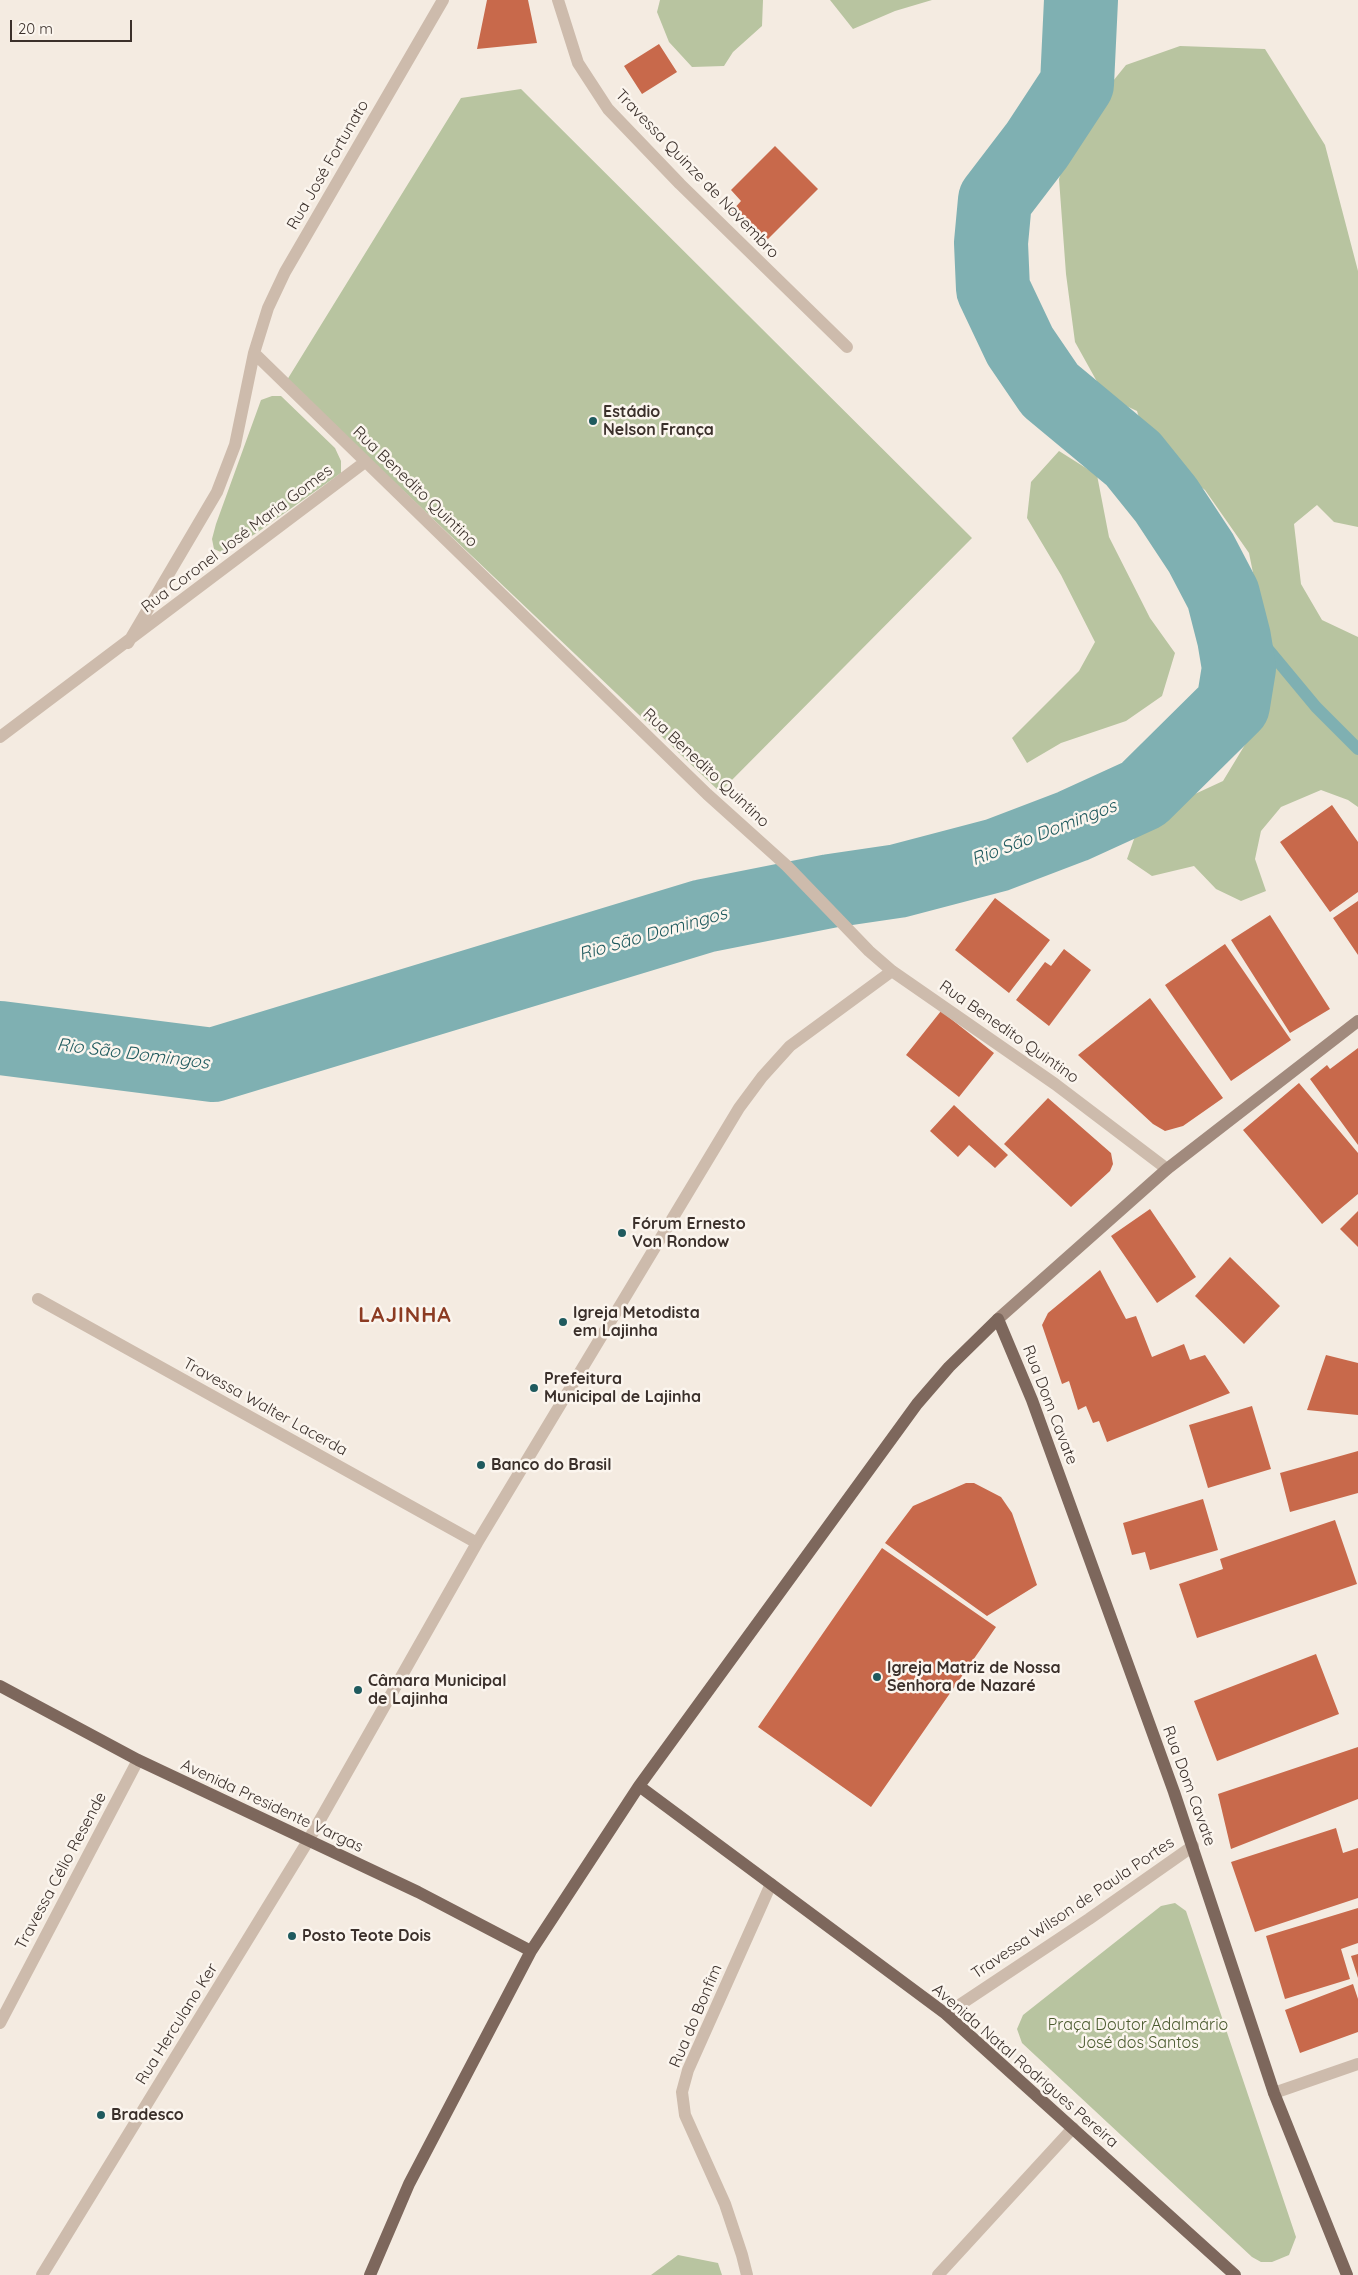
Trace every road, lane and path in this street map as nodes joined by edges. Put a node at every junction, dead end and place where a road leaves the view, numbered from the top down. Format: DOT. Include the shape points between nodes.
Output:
graph roads {
  1 [pos="443,0"];
  2 [pos="558,0"];
  3 [pos="847,347"];
  4 [pos="254,353"];
  5 [pos="366,462"];
  6 [pos="128,643"];
  7 [pos="0,737"];
  8 [pos="892,971"];
  9 [pos="1358,1021"];
  10 [pos="1167,1169"];
  11 [pos="38,1299"];
  12 [pos="998,1319"];
  13 [pos="477,1543"];
  14 [pos="0,1686"];
  15 [pos="138,1760"];
  16 [pos="640,1786"];
  17 [pos="308,1841"];
  18 [pos="1194,1846"];
  19 [pos="771,1884"];
  20 [pos="531,1951"];
  21 [pos="946,2014"];
  22 [pos="0,2023"];
  23 [pos="1358,2064"];
  24 [pos="1274,2093"];
  25 [pos="1073,2128"];
  26 [pos="1343,2272"];
  27 [pos="42,2275"];
  28 [pos="370,2275"];
  29 [pos="747,2275"];
  30 [pos="938,2275"];
  31 [pos="1235,2275"];
  1 -- 4 [label="street, Rua José Fortunato" via="285,272 268,308"];
  2 -- 3 [label="street, Travessa Quinze de Novembro" via="578,62 608,109"];
  4 -- 5 [label="street, Rua Benedito Quintino"];
  4 -- 6 [label="street, Rua Coronel José Maria Gomes" via="235,445 217,492"];
  5 -- 6 [label="street, Rua Coronel José Maria Gomes"];
  5 -- 8 [label="street, Rua Benedito Quintino"];
  6 -- 7 [label="street, Rua Coronel José Maria Gomes"];
  8 -- 10 [label="street, Rua Benedito Quintino" via="1055,1084"];
  8 -- 13 [label="street, Rua Herculano Ker" via="790,1046 739,1108"];
  9 -- 10 [label="main road"];
  10 -- 12 [label="main road"];
  11 -- 13 [label="street, Travessa Walter Lacerda"];
  12 -- 16 [label="main road" via="949,1367 918,1404"];
  12 -- 18 [label="main road, Rua Dom Cavate" via="1032,1400"];
  13 -- 17 [label="street, Rua Herculano Ker"];
  14 -- 15 [label="main road, Avenida Presidente Vargas"];
  15 -- 17 [label="main road, Avenida Presidente Vargas"];
  15 -- 22 [label="street, Travessa Célio Resende"];
  16 -- 19 [label="main road, Avenida Natal Rodrigues Pereira"];
  16 -- 20 [label="main road"];
  17 -- 20 [label="main road, Avenida Presidente Vargas" via="418,1892"];
  17 -- 27 [label="street, Rua Herculano Ker"];
  18 -- 21 [label="street, Travessa Wilson de Paula Portes"];
  18 -- 24 [label="main road, Rua Dom Cavate"];
  19 -- 21 [label="main road, Avenida Natal Rodrigues Pereira"];
  19 -- 29 [label="street, Rua do Bonfim" via="688,2070 682,2092 685,2115 725,2204"];
  20 -- 28 [label="main road" via="409,2184"];
  21 -- 25 [label="main road, Avenida Natal Rodrigues Pereira"];
  23 -- 24 [label="street"];
  24 -- 26 [label="main road, Rua Dom Cavate"];
  25 -- 30 [label="street"];
  25 -- 31 [label="main road, Avenida Natal Rodrigues Pereira"];
}
